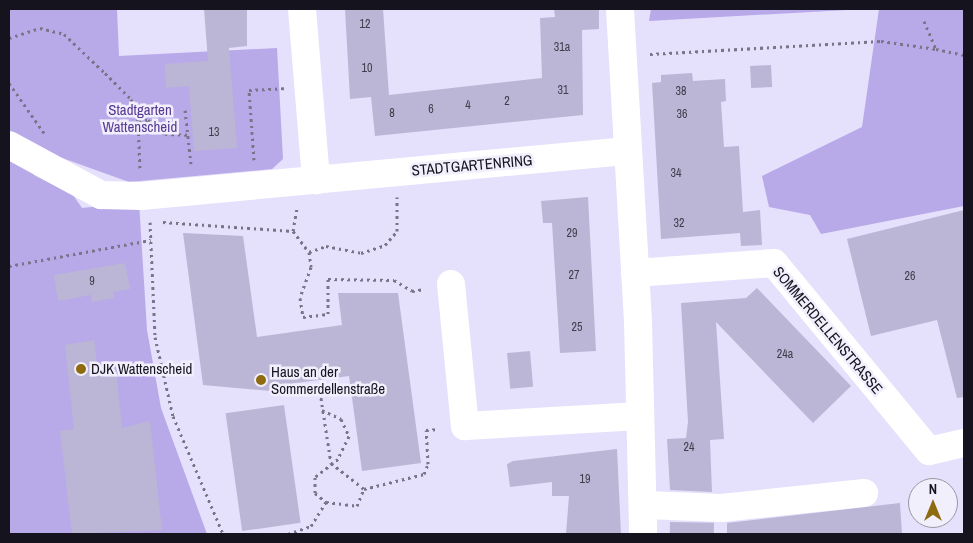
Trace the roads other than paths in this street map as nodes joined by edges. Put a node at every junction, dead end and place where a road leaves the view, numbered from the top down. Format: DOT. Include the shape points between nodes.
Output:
graph roads {
  1 [pos="302,9"];
  2 [pos="620,9"];
  3 [pos="9,146"];
  4 [pos="628,151"];
  5 [pos="316,180"];
  6 [pos="635,273"];
  7 [pos="451,284"];
  8 [pos="640,416"];
  9 [pos="964,443"];
  10 [pos="864,494"];
  11 [pos="646,505"];
  12 [pos="643,534"];
  1 -- 5 [label="street"];
  2 -- 4 [label="street"];
  3 -- 5 [label="street, STADTGARTENRING" via="101,195 145,196"];
  4 -- 5 [label="street, STADTGARTENRING"];
  4 -- 6 [label="street"];
  6 -- 8 [label="street"];
  6 -- 9 [label="street, SOMMERDELLENSTRASSE" via="774,263 929,451"];
  7 -- 8 [label="street" via="465,426"];
  8 -- 11 [label="street"];
  10 -- 11 [label="street" via="721,508"];
  11 -- 12 [label="street"];
}
